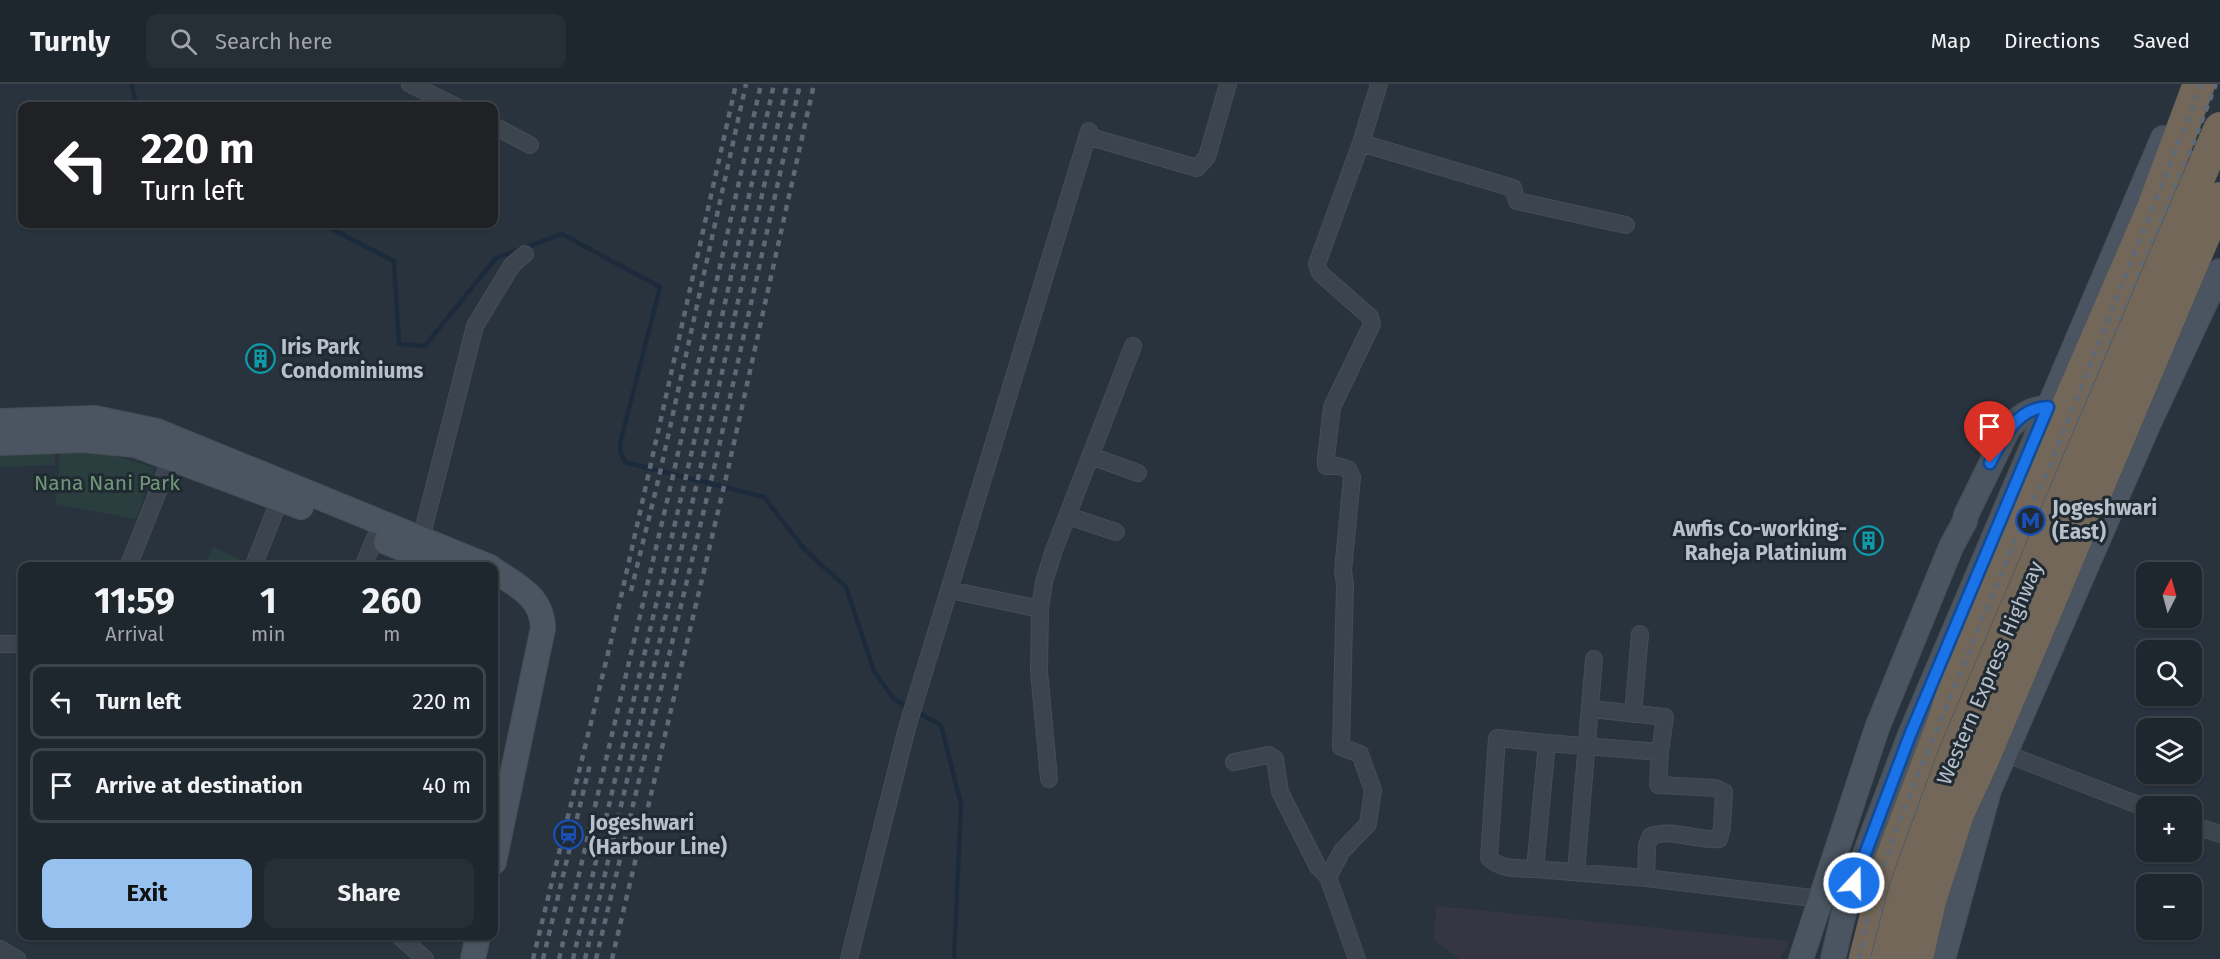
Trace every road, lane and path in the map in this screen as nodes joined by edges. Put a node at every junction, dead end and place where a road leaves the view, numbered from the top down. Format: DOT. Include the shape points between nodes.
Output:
graph roads {
  1 [pos="410,84"];
  2 [pos="1228,84"];
  3 [pos="1379,84"];
  4 [pos="2186,84"];
  5 [pos="2199,84"];
  6 [pos="446,102"];
  7 [pos="498,128"];
  8 [pos="2220,128"];
  9 [pos="1361,143"];
  10 [pos="530,145"];
  11 [pos="2220,198"];
  12 [pos="1626,225"];
  13 [pos="525,254"];
  14 [pos="2220,271"];
  15 [pos="1133,346"];
  16 [pos="2057,409"];
  17 [pos="4,432"];
  18 [pos="174,449"];
  19 [pos="1091,456"];
  20 [pos="1138,473"];
  21 [pos="280,499"];
  22 [pos="1068,516"];
  23 [pos="1116,532"];
  24 [pos="375,538"];
  25 [pos="418,554"];
  26 [pos="130,562"];
  27 [pos="256,562"];
  28 [pos="365,562"];
  29 [pos="436,562"];
  30 [pos="462,562"];
  31 [pos="504,583"];
  32 [pos="950,590"];
  33 [pos="1040,609"];
  34 [pos="1640,634"];
  35 [pos="0,644"];
  36 [pos="18,644"];
  37 [pos="1594,659"];
  38 [pos="1591,709"];
  39 [pos="1633,714"];
  40 [pos="1929,734"];
  41 [pos="1547,742"];
  42 [pos="1588,746"];
  43 [pos="1660,752"];
  44 [pos="2004,754"];
  45 [pos="1234,762"];
  46 [pos="1049,779"];
  47 [pos="2136,804"];
  48 [pos="2202,828"];
  49 [pos="2220,834"];
  50 [pos="498,843"];
  51 [pos="1535,869"];
  52 [pos="1576,872"];
  53 [pos="1328,877"];
  54 [pos="1646,878"];
  55 [pos="1820,899"];
  56 [pos="404,940"];
  57 [pos="477,940"];
  58 [pos="0,950"];
  59 [pos="17,959"];
  60 [pos="425,959"];
  61 [pos="473,959"];
  62 [pos="849,959"];
  63 [pos="1358,959"];
  64 [pos="1801,959"];
  65 [pos="1833,959"];
  66 [pos="1865,959"];
  67 [pos="1887,959"];
  68 [pos="1917,959"];
  69 [pos="1943,959"];
  1 -- 6 [label="street"];
  2 -- 32 [label="street" via="1207,157 1197,168 1088,133"];
  3 -- 9 [label="street"];
  4 -- 16 [label="street"];
  5 -- 16 [label="highway" via="2153,208"];
  7 -- 10 [label="street"];
  8 -- 67 [label="highway, Western Express Highway, bridge" via="1955,752 1905,890"];
  9 -- 12 [label="street" via="1513,188 1517,201"];
  9 -- 53 [label="street" via="1317,264 1320,273 1370,317 1372,324 1332,407 1326,466 1348,469 1352,477 1343,571 1341,747 1360,754 1373,790 1368,824 1342,851"];
  11 -- 68 [label="highway, Western Express Highway, bridge" via="1958,814 1930,901"];
  13 -- 25 [label="street" via="512,265 475,326"];
  14 -- 44 [label="street"];
  15 -- 19 [label="street"];
  16 -- 40 [label="highway" via="1966,653"];
  16 -- 55 [label="street" via="2039,407 2008,429 1966,515 1877,728"];
  17 -- 18 [label="street"];
  18 -- 21 [label="street"];
  18 -- 25 [label="street"];
  18 -- 26 [label="street"];
  19 -- 20 [label="street"];
  19 -- 22 [label="street"];
  21 -- 24 [label="street"];
  21 -- 27 [label="street"];
  22 -- 23 [label="street"];
  22 -- 33 [label="street" via="1044,582"];
  24 -- 25 [label="street"];
  24 -- 28 [label="street"];
  25 -- 29 [label="street"];
  25 -- 30 [label="street"];
  31 -- 50 [label="street" via="537,602 543,628"];
  32 -- 33 [label="street"];
  32 -- 62 [label="street" via="907,728"];
  33 -- 46 [label="street" via="1039,671"];
  34 -- 39 [label="street"];
  35 -- 36 [label="street"];
  37 -- 38 [label="street"];
  38 -- 39 [label="street"];
  38 -- 42 [label="street"];
  39 -- 43 [label="street" via="1665,717"];
  40 -- 44 [label="street"];
  40 -- 65 [label="street" via="1846,904"];
  40 -- 66 [label="highway"];
  41 -- 42 [label="street"];
  41 -- 51 [label="street"];
  41 -- 51 [label="street" via="1497,738 1489,858 1502,867"];
  42 -- 43 [label="street"];
  42 -- 52 [label="street"];
  43 -- 54 [label="street" via="1658,784 1724,792 1722,828 1719,839 1660,832 1651,836"];
  44 -- 47 [label="street"];
  44 -- 69 [label="street" via="1989,790"];
  45 -- 53 [label="street" via="1269,755 1275,759 1280,792 1318,867"];
  48 -- 49 [label="street"];
  51 -- 52 [label="street"];
  52 -- 54 [label="street"];
  53 -- 63 [label="street"];
  54 -- 55 [label="street"];
  55 -- 64 [label="street"];
  56 -- 60 [label="street"];
  57 -- 61 [label="street"];
  58 -- 59 [label="street"];
}
